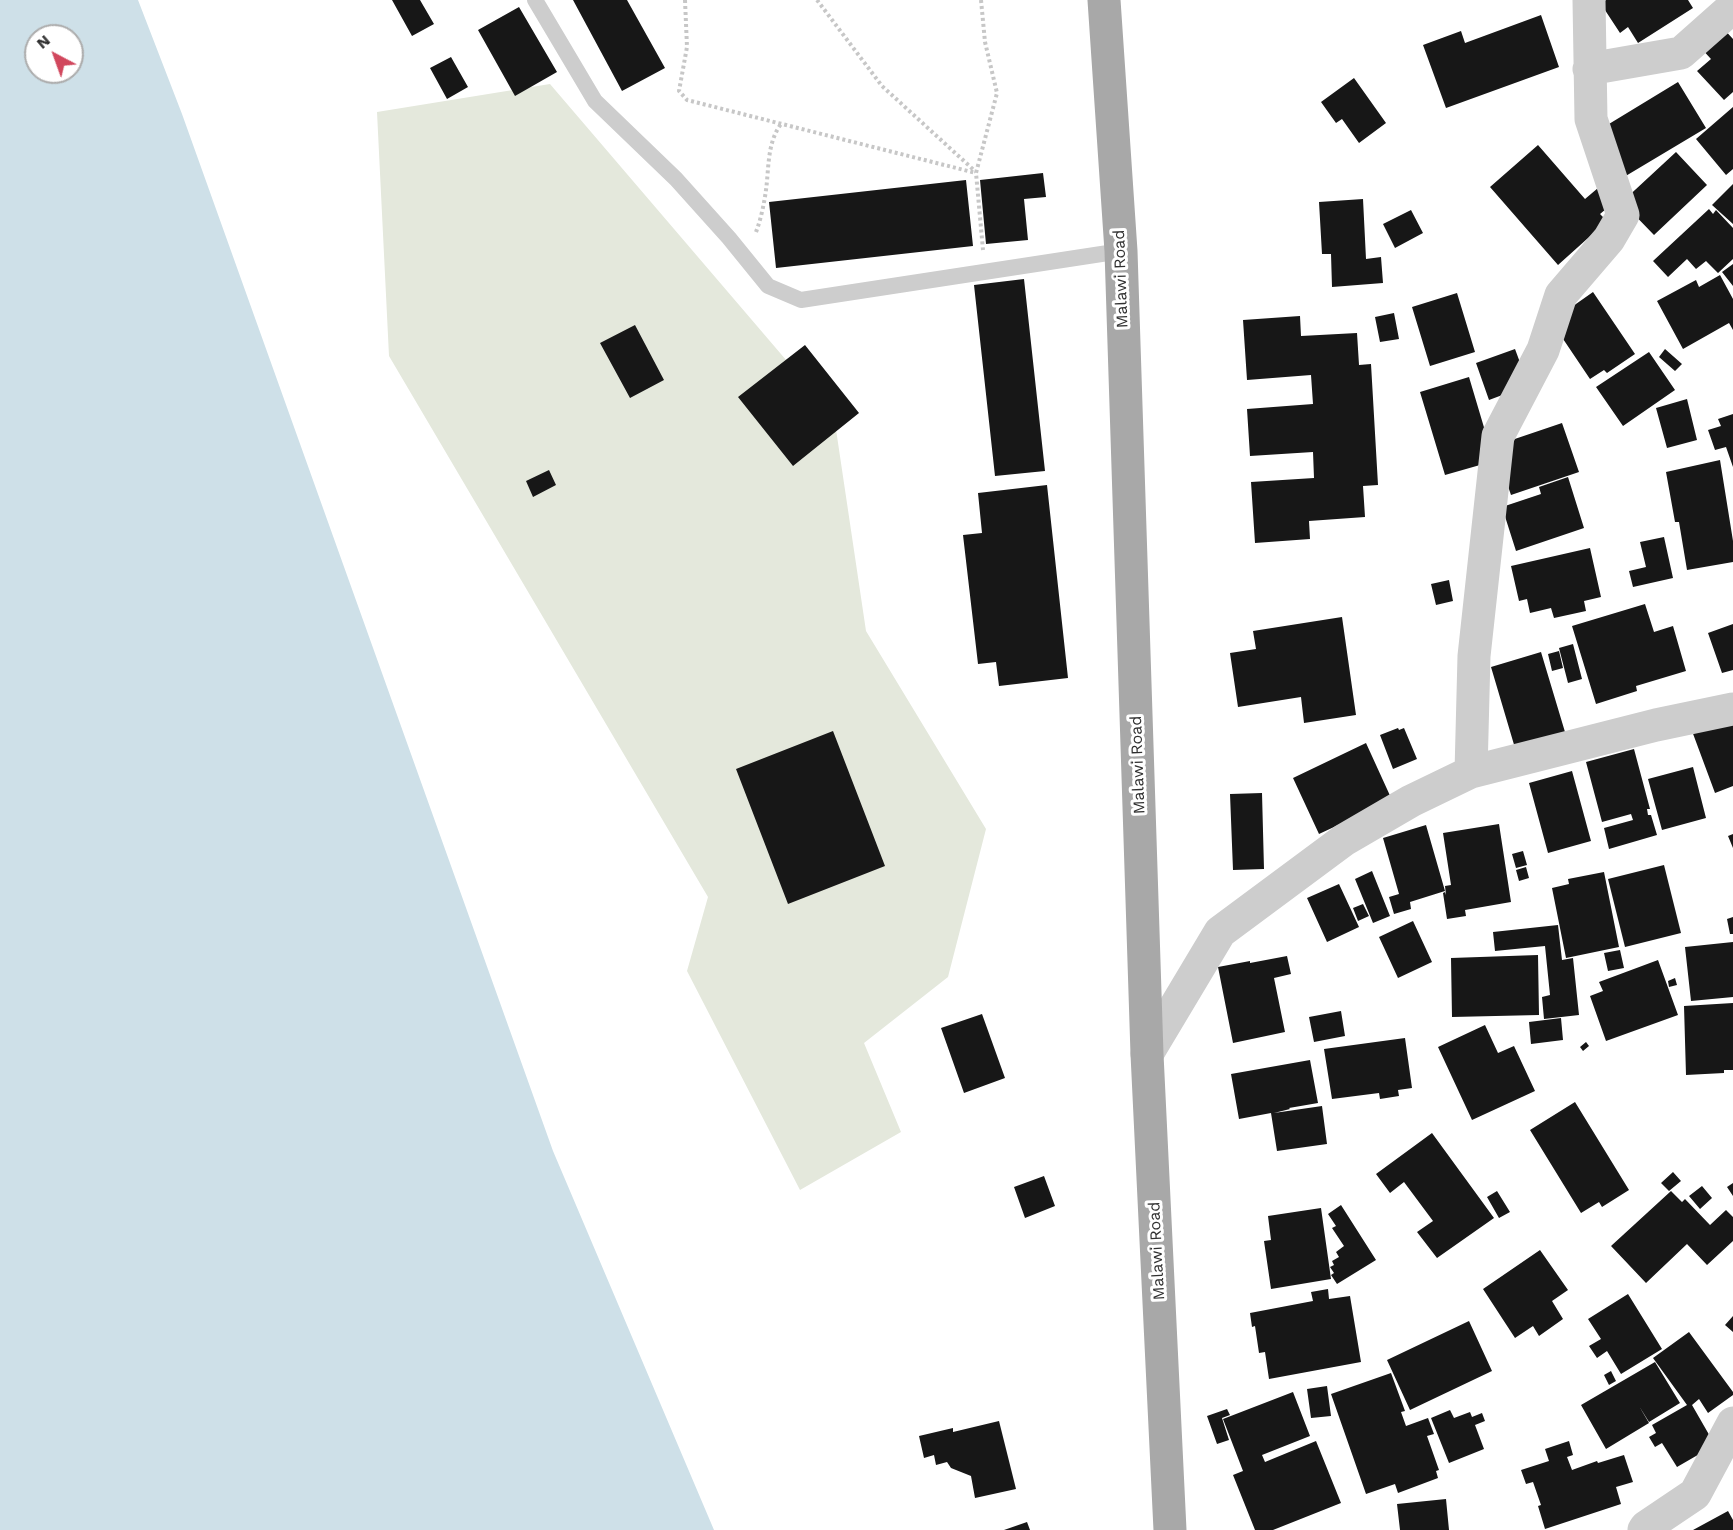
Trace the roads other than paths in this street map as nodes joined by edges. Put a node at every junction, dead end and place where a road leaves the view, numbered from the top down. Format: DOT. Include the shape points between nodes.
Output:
graph roads {
  1 [pos="535,0"];
  2 [pos="1104,0"];
  3 [pos="1588,0"];
  4 [pos="1733,7"];
  5 [pos="1589,69"];
  6 [pos="1121,251"];
  7 [pos="1733,709"];
  8 [pos="1471,772"];
  9 [pos="1147,1054"];
  10 [pos="1733,1422"];
  11 [pos="1170,1530"];
  12 [pos="1644,1530"];
  1 -- 6 [label="lane" via="595,101 676,178 768,286 801,300"];
  2 -- 6 [label="main road, Malawi Road"];
  3 -- 5 [label="street"];
  4 -- 5 [label="street" via="1681,52"];
  5 -- 8 [label="street" via="1591,118 1623,215 1562,295 1543,350 1498,436 1474,656"];
  6 -- 9 [label="main road, Malawi Road"];
  7 -- 8 [label="street"];
  8 -- 9 [label="street" via="1344,840 1220,932"];
  9 -- 11 [label="main road, Malawi Road"];
  10 -- 12 [label="street" via="1695,1494"];
}
